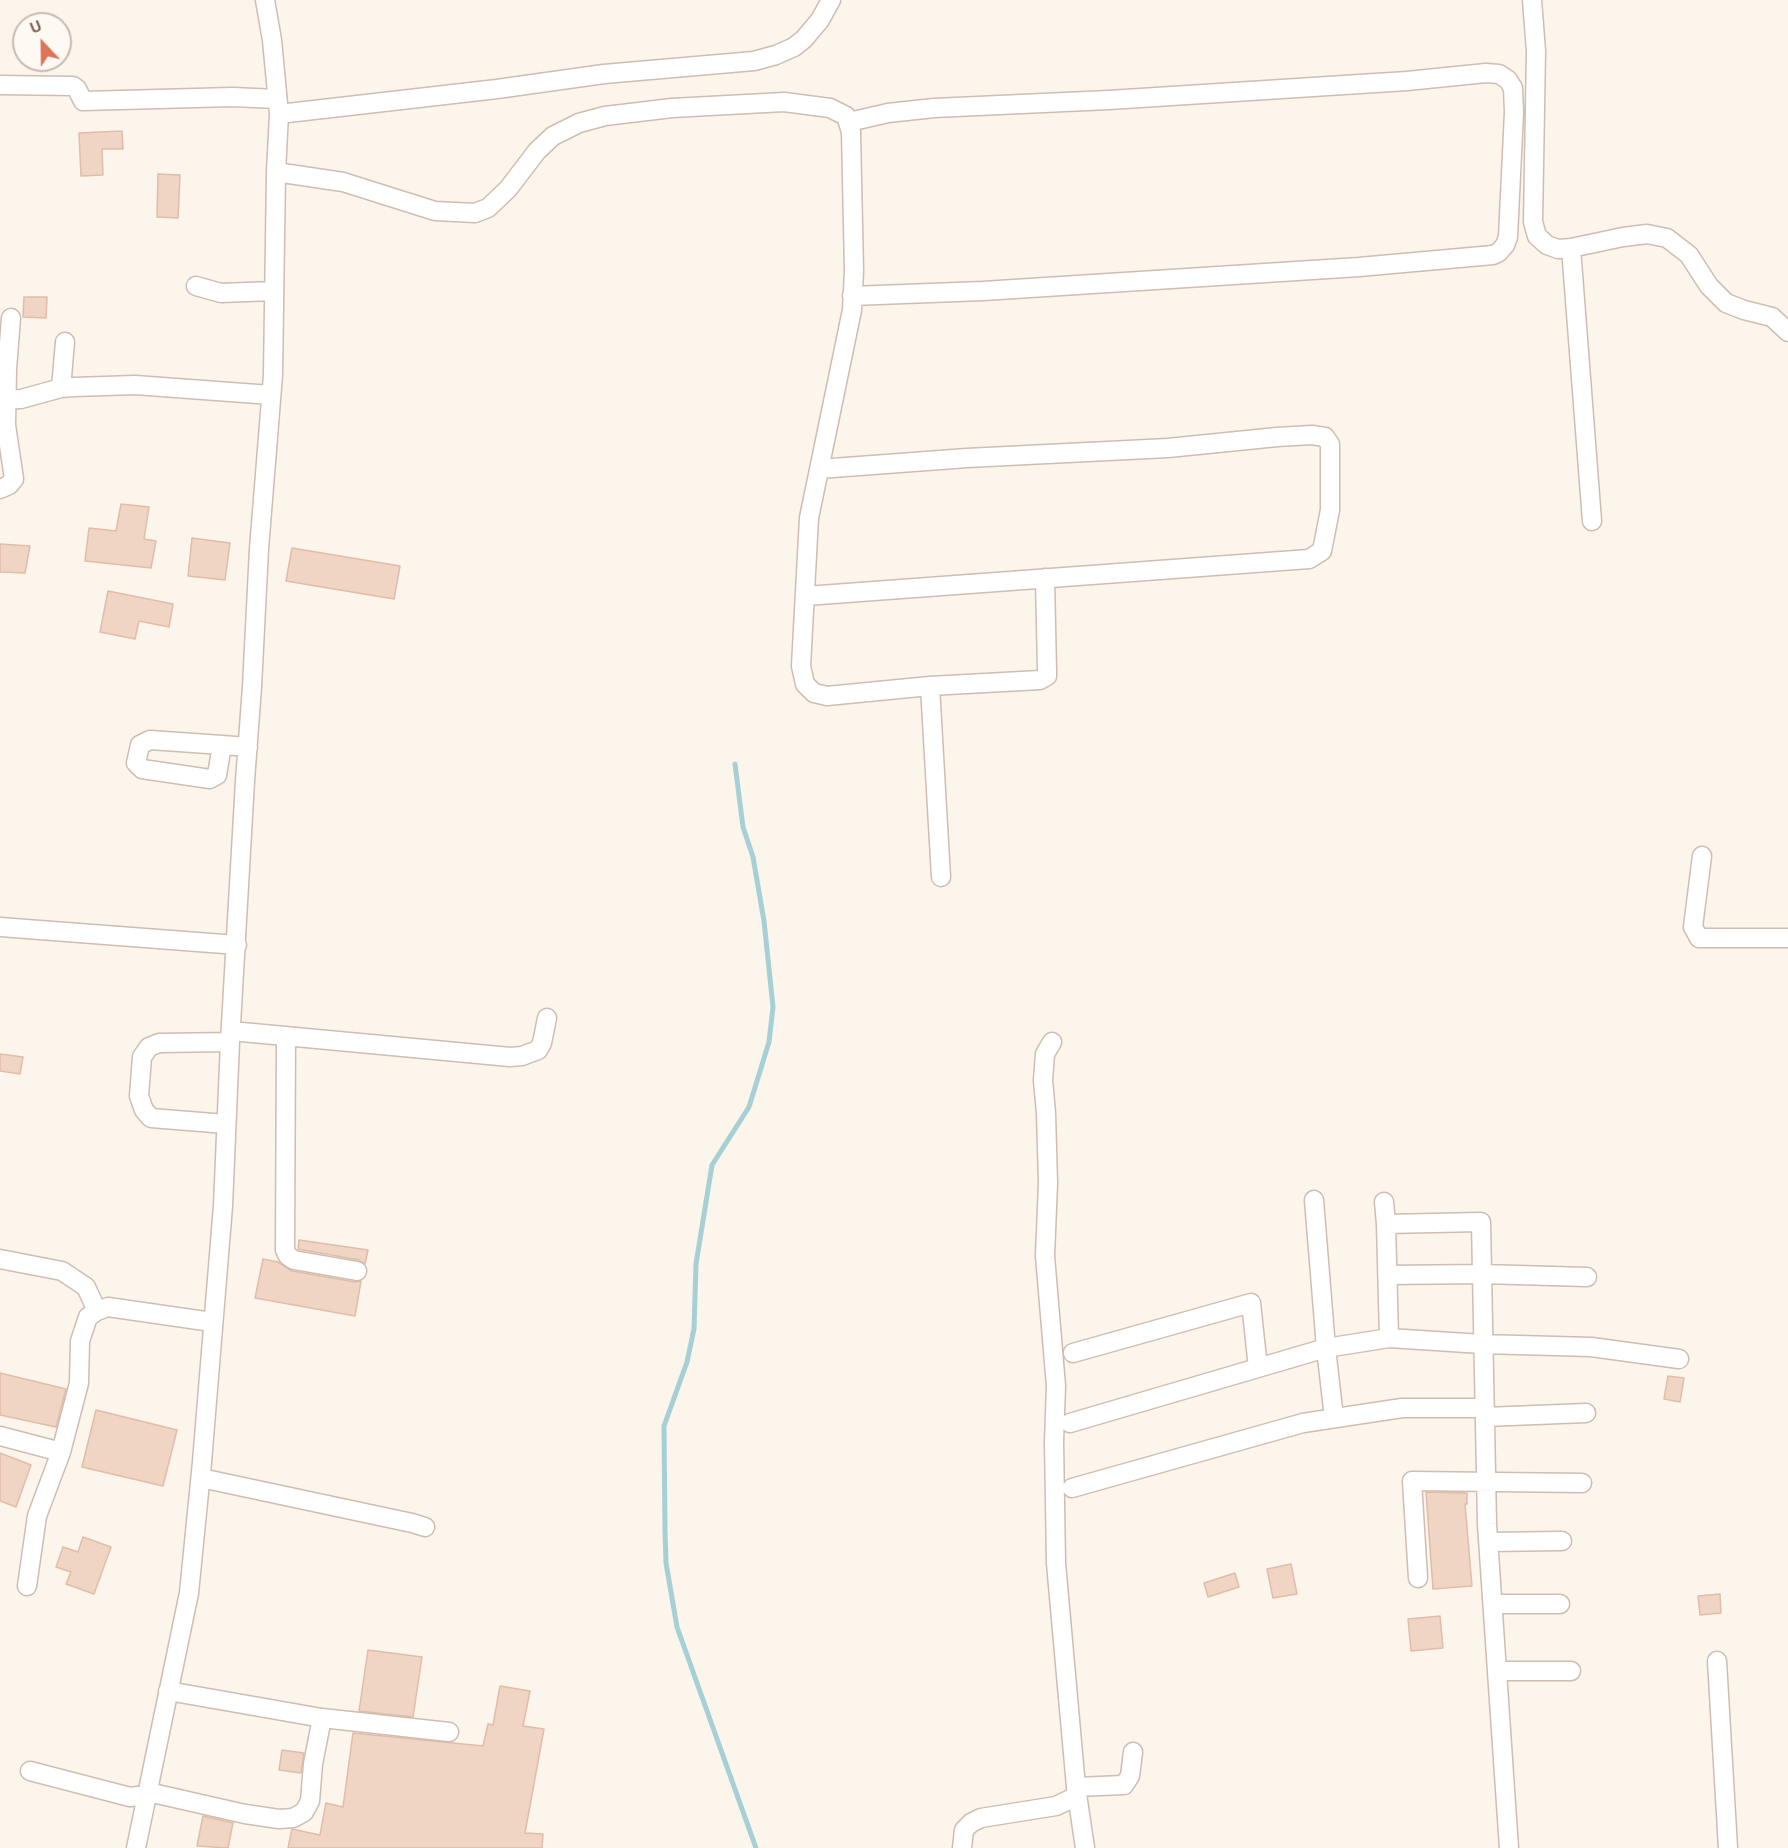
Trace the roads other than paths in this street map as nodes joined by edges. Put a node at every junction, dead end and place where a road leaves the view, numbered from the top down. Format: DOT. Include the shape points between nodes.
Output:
graph roads {
  1 [pos="265,0"];
  2 [pos="831,0"];
  3 [pos="1532,0"];
  4 [pos="0,85"];
  5 [pos="278,106"];
  6 [pos="849,122"];
  7 [pos="276,172"];
  8 [pos="1571,249"];
  9 [pos="196,286"];
  10 [pos="273,291"];
  11 [pos="852,296"];
  12 [pos="11,318"];
  13 [pos="1788,332"];
  14 [pos="65,342"];
  15 [pos="61,388"];
  16 [pos="271,395"];
  17 [pos="3,400"];
  18 [pos="819,469"];
  19 [pos="0,489"];
  20 [pos="1592,521"];
  21 [pos="1045,578"];
  22 [pos="806,596"];
  23 [pos="930,686"];
  24 [pos="222,745"];
  25 [pos="248,747"];
  26 [pos="1702,856"];
  27 [pos="941,877"];
  28 [pos="0,927"];
  29 [pos="1788,938"];
  30 [pos="237,945"];
  31 [pos="547,1018"];
  32 [pos="286,1036"];
  33 [pos="230,1037"];
  34 [pos="1052,1042"];
  35 [pos="226,1124"];
  36 [pos="1314,1200"];
  37 [pos="1384,1202"];
  38 [pos="1386,1224"];
  39 [pos="0,1259"];
  40 [pos="357,1271"];
  41 [pos="1482,1274"];
  42 [pos="1388,1275"];
  43 [pos="1587,1277"];
  44 [pos="97,1311"];
  45 [pos="212,1322"];
  46 [pos="1389,1338"];
  47 [pos="1482,1344"];
  48 [pos="1326,1348"];
  49 [pos="1073,1353"];
  50 [pos="1679,1359"];
  51 [pos="1258,1368"];
  52 [pos="1485,1412"];
  53 [pos="1586,1413"];
  54 [pos="1334,1418"];
  55 [pos="1070,1423"];
  56 [pos="0,1436"];
  57 [pos="61,1452"];
  58 [pos="201,1478"];
  59 [pos="1487,1481"];
  60 [pos="1582,1483"];
  61 [pos="1072,1488"];
  62 [pos="425,1527"];
  63 [pos="1562,1540"];
  64 [pos="1488,1542"];
  65 [pos="1418,1578"];
  66 [pos="27,1586"];
  67 [pos="1493,1604"];
  68 [pos="1560,1604"];
  69 [pos="1717,1661"];
  70 [pos="1497,1671"];
  71 [pos="1571,1671"];
  72 [pos="168,1691"];
  73 [pos="322,1718"];
  74 [pos="449,1732"];
  75 [pos="1133,1752"];
  76 [pos="30,1771"];
  77 [pos="1077,1791"];
  78 [pos="147,1795"];
  79 [pos="136,1848"];
  80 [pos="962,1848"];
  81 [pos="1085,1848"];
  82 [pos="1509,1848"];
  83 [pos="1728,1848"];
  1 -- 5 [label="street"];
  2 -- 5 [label="street" via="820,20 794,47 754,61 604,74 497,89"];
  3 -- 8 [label="street" via="1536,51 1533,222 1538,236 1547,245"];
  4 -- 5 [label="street" via="73,86 82,101 233,97"];
  5 -- 7 [label="street"];
  6 -- 7 [label="street" via="846,116 830,108 784,102 605,116 553,136 508,189 488,208 475,213 435,211 343,182"];
  6 -- 11 [label="street"];
  6 -- 11 [label="street" via="888,112 934,108 1108,100 1486,73 1508,80 1513,88 1514,112 1508,237 1493,255 1359,267"];
  7 -- 10 [label="street"];
  8 -- 13 [label="street" via="1647,234 1667,238 1689,255 1709,286 1726,303 1772,316"];
  8 -- 20 [label="street"];
  9 -- 10 [label="street" via="221,293"];
  10 -- 16 [label="street"];
  11 -- 18 [label="street"];
  12 -- 17 [label="street"];
  14 -- 15 [label="street"];
  15 -- 16 [label="street" via="135,385"];
  15 -- 17 [label="street"];
  16 -- 25 [label="street"];
  17 -- 19 [label="street" via="14,479"];
  18 -- 21 [label="street" via="1168,448 1312,435 1324,437 1330,444 1330,510 1326,539 1316,556"];
  18 -- 22 [label="street" via="809,518"];
  21 -- 22 [label="street"];
  21 -- 23 [label="street" via="1047,676 1040,680"];
  22 -- 23 [label="street" via="801,666 805,684 814,693 827,696"];
  23 -- 27 [label="street"];
  24 -- 25 [label="street"];
  25 -- 30 [label="street"];
  26 -- 29 [label="street" via="1694,927 1699,938"];
  28 -- 30 [label="street"];
  30 -- 33 [label="street"];
  31 -- 32 [label="street" via="538,1050 510,1057"];
  32 -- 33 [label="street"];
  32 -- 40 [label="street" via="285,1250 294,1260"];
  33 -- 35 [label="street"];
  33 -- 35 [label="street" via="149,1047 142,1057 139,1096 151,1118"];
  34 -- 77 [label="street" via="1046,1054 1043,1080 1048,1183 1045,1256 1056,1386 1056,1563"];
  35 -- 45 [label="street"];
  36 -- 48 [label="street"];
  37 -- 38 [label="street"];
  38 -- 41 [label="street" via="1481,1222"];
  38 -- 42 [label="street"];
  39 -- 44 [label="street" via="62,1271 86,1287"];
  41 -- 42 [label="street"];
  41 -- 43 [label="street"];
  41 -- 47 [label="street"];
  42 -- 46 [label="street"];
  44 -- 45 [label="street" via="108,1307"];
  44 -- 57 [label="street" via="88,1317 80,1341 79,1383"];
  45 -- 58 [label="street"];
  46 -- 47 [label="street"];
  46 -- 48 [label="street"];
  47 -- 50 [label="street" via="1591,1347"];
  47 -- 52 [label="street"];
  48 -- 51 [label="street"];
  48 -- 54 [label="street"];
  49 -- 51 [label="street" via="1251,1303"];
  51 -- 55 [label="street"];
  52 -- 53 [label="street"];
  52 -- 54 [label="street" via="1402,1408"];
  52 -- 59 [label="street"];
  54 -- 61 [label="street" via="1303,1423"];
  56 -- 57 [label="street"];
  57 -- 66 [label="street" via="37,1516"];
  58 -- 62 [label="street"];
  58 -- 72 [label="street" via="189,1593"];
  59 -- 60 [label="street"];
  59 -- 64 [label="street"];
  59 -- 65 [label="street" via="1412,1481"];
  63 -- 64 [label="street"];
  64 -- 67 [label="street"];
  67 -- 68 [label="street"];
  67 -- 70 [label="street"];
  69 -- 83 [label="street"];
  70 -- 71 [label="street"];
  70 -- 82 [label="street"];
  72 -- 73 [label="street"];
  72 -- 78 [label="street"];
  73 -- 74 [label="street"];
  73 -- 78 [label="street" via="310,1801 304,1812 293,1818 245,1814"];
  75 -- 77 [label="street" via="1130,1776 1124,1785"];
  76 -- 78 [label="street" via="130,1797"];
  77 -- 80 [label="street" via="1056,1806 981,1818 964,1830"];
  77 -- 81 [label="street"];
  78 -- 79 [label="street"];
}
